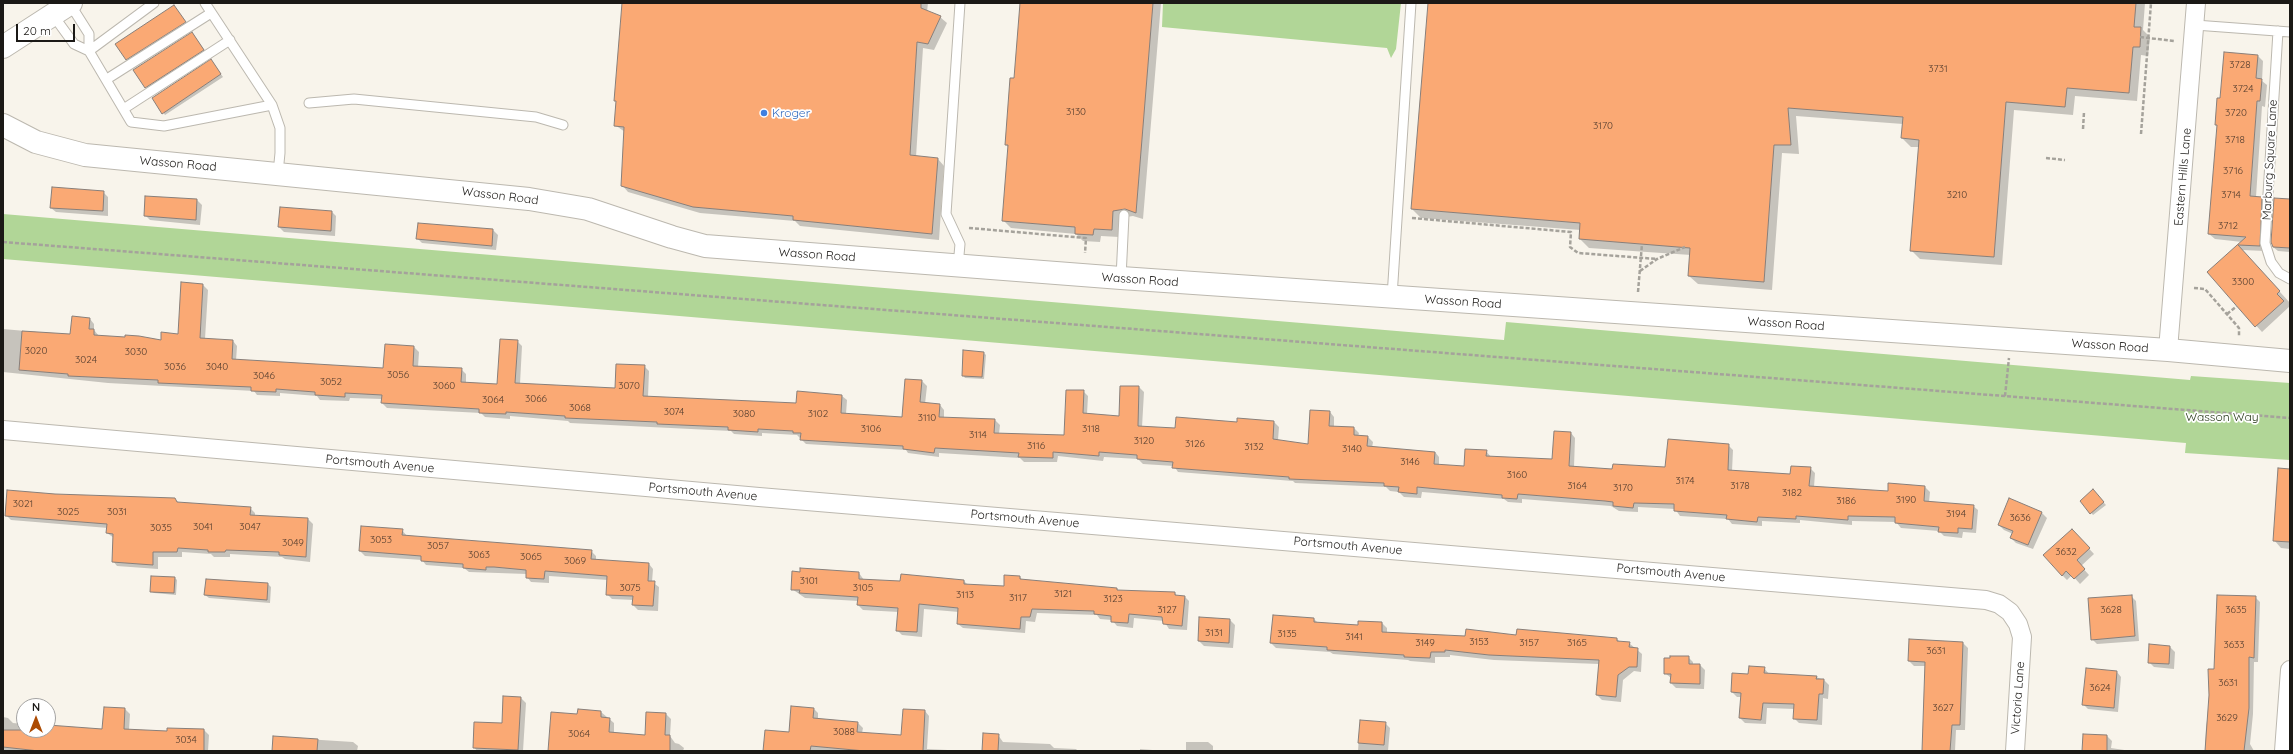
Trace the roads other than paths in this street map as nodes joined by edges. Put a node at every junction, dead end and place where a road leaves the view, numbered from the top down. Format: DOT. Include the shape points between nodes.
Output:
graph roads {
  1 [pos="154,3"];
  2 [pos="205,3"];
  3 [pos="960,3"];
  4 [pos="1411,3"];
  5 [pos="2196,3"];
  6 [pos="65,7"];
  7 [pos="211,13"];
  8 [pos="2195,25"];
  9 [pos="2278,31"];
  10 [pos="2290,32"];
  11 [pos="230,40"];
  12 [pos="3,47"];
  13 [pos="90,51"];
  14 [pos="107,79"];
  15 [pos="309,103"];
  16 [pos="272,105"];
  17 [pos="125,108"];
  18 [pos="3,125"];
  19 [pos="563,125"];
  20 [pos="278,173"];
  21 [pos="1124,214"];
  22 [pos="958,266"];
  23 [pos="1121,278"];
  24 [pos="2290,279"];
  25 [pos="1392,297"];
  26 [pos="2168,350"];
  27 [pos="2290,361"];
  28 [pos="3,430"];
  29 [pos="2022,644"];
  30 [pos="2290,670"];
  31 [pos="2015,751"];
  32 [pos="2284,751"];
  1 -- 13 [label="lane"];
  2 -- 7 [label="lane"];
  3 -- 22 [label="lane" via="946,214 960,244"];
  4 -- 25 [label="lane"];
  5 -- 8 [label="street, Eastern Hills Lane"];
  6 -- 12 [label="street"];
  6 -- 13 [label="lane" via="89,34"];
  6 -- 13 [label="lane" via="74,44"];
  7 -- 11 [label="lane"];
  7 -- 14 [label="lane"];
  8 -- 9 [label="lane"];
  8 -- 26 [label="street, Eastern Hills Lane"];
  9 -- 10 [label="lane"];
  9 -- 24 [label="lane, Marburg Square Lane" via="2265,242 2271,262 2279,273"];
  11 -- 16 [label="lane"];
  11 -- 17 [label="lane"];
  13 -- 14 [label="lane"];
  14 -- 17 [label="lane"];
  15 -- 19 [label="lane" via="354,100 536,117"];
  16 -- 17 [label="lane" via="164,126 131,122"];
  16 -- 20 [label="lane" via="280,128"];
  18 -- 20 [label="street, Wasson Road" via="36,142 85,155"];
  20 -- 22 [label="street, Wasson Road" via="529,199 588,209 705,246"];
  21 -- 23 [label="lane"];
  22 -- 23 [label="street, Wasson Road"];
  23 -- 25 [label="street, Wasson Road"];
  25 -- 26 [label="street, Wasson Road"];
  26 -- 27 [label="street, Wasson Road"];
  28 -- 29 [label="street, Portsmouth Avenue" via="767,498 1986,600 1999,604 2010,612 2018,624"];
  29 -- 31 [label="street, Victoria Lane"];
  30 -- 32 [label="street"];
}
